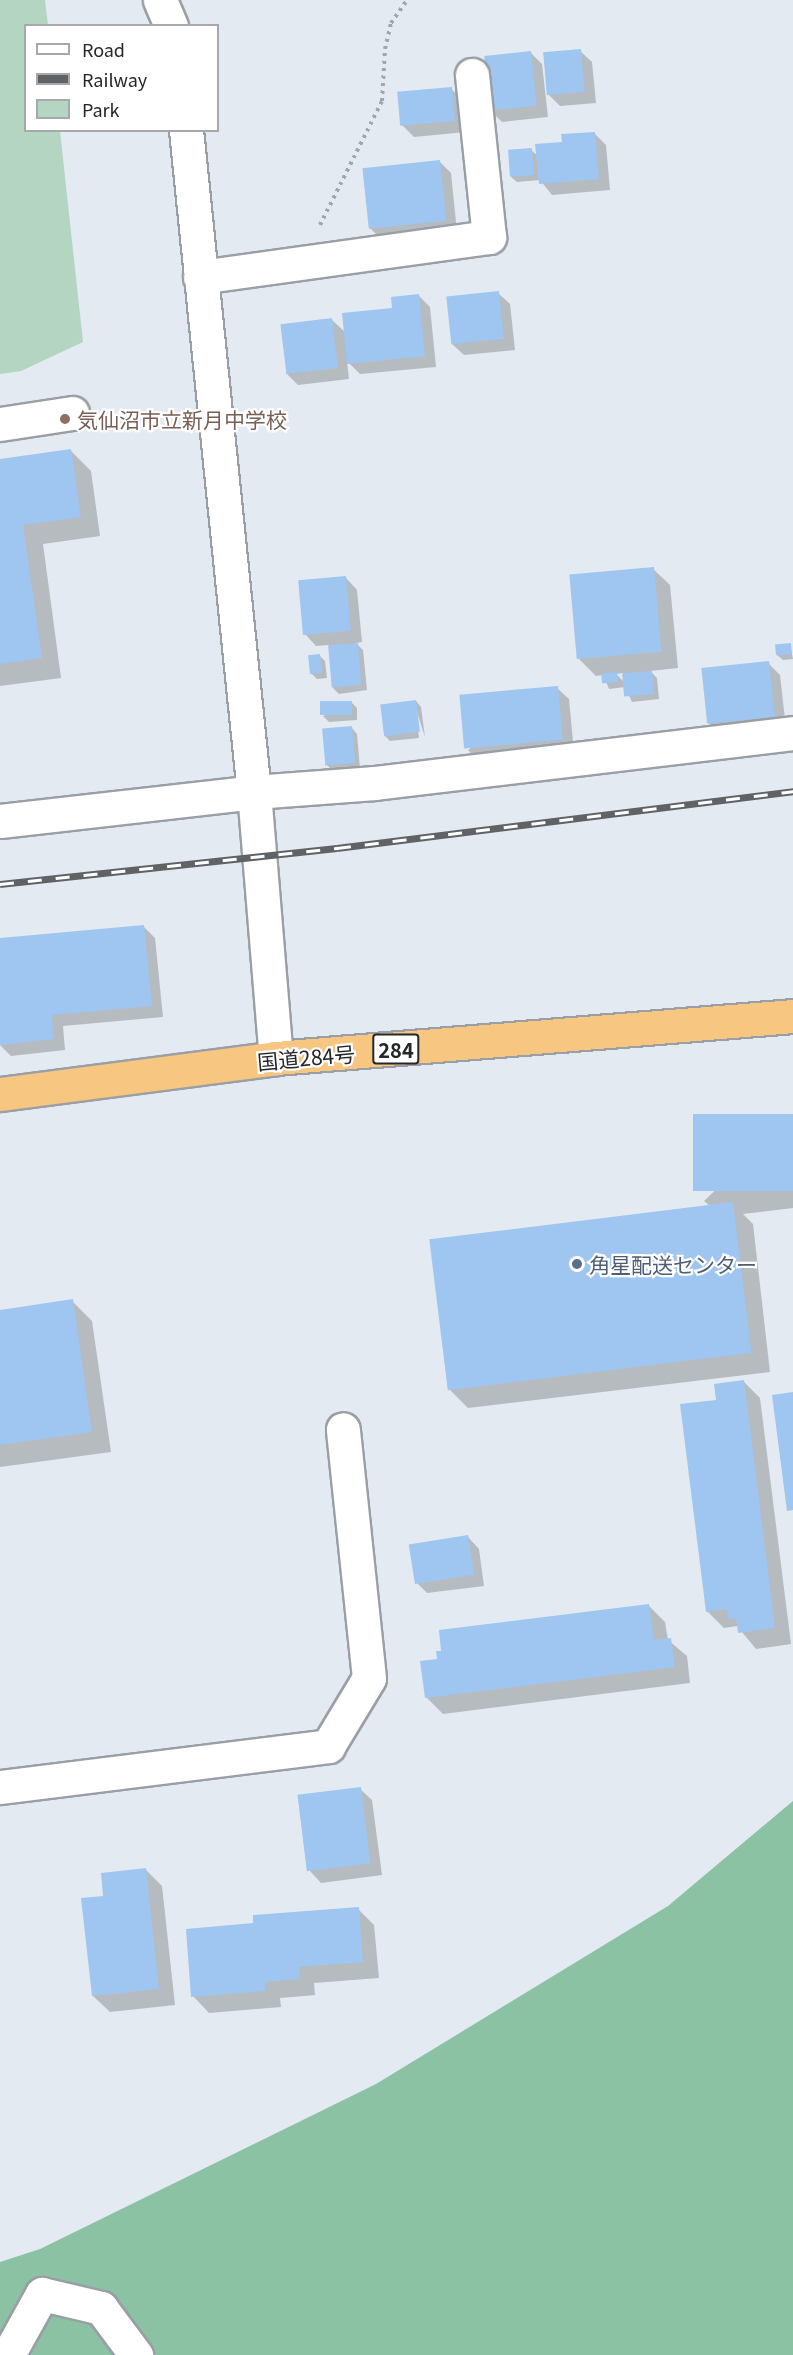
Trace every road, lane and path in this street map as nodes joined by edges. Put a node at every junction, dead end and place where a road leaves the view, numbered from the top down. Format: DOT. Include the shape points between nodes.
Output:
graph roads {
  1 [pos="160,0"];
  2 [pos="407,0"];
  3 [pos="170,24"];
  4 [pos="472,75"];
  5 [pos="186,132"];
  6 [pos="301,263"];
  7 [pos="200,277"];
  8 [pos="72,413"];
  9 [pos="0,424"];
  10 [pos="793,733"];
  11 [pos="254,792"];
  12 [pos="0,821"];
  13 [pos="793,1016"];
  14 [pos="276,1058"];
  15 [pos="0,1094"];
  16 [pos="343,1429"];
  17 [pos="0,1787"];
  18 [pos="8,2355"];
  19 [pos="136,2355"];
  1 -- 3 [label="street"];
  2 -- 6 [label="path" via="391,23 382,101"];
  4 -- 6 [label="street" via="489,237"];
  5 -- 7 [label="street"];
  6 -- 7 [label="street"];
  7 -- 11 [label="street"];
  8 -- 9 [label="street"];
  10 -- 11 [label="street" via="375,783"];
  11 -- 12 [label="street"];
  11 -- 14 [label="street"];
  13 -- 14 [label="highway, 国道284号 / 284"];
  14 -- 15 [label="highway, 国道284号 / 284"];
  16 -- 17 [label="street" via="369,1678 328,1746"];
  18 -- 19 [label="street" via="42,2294 101,2308"];
}
